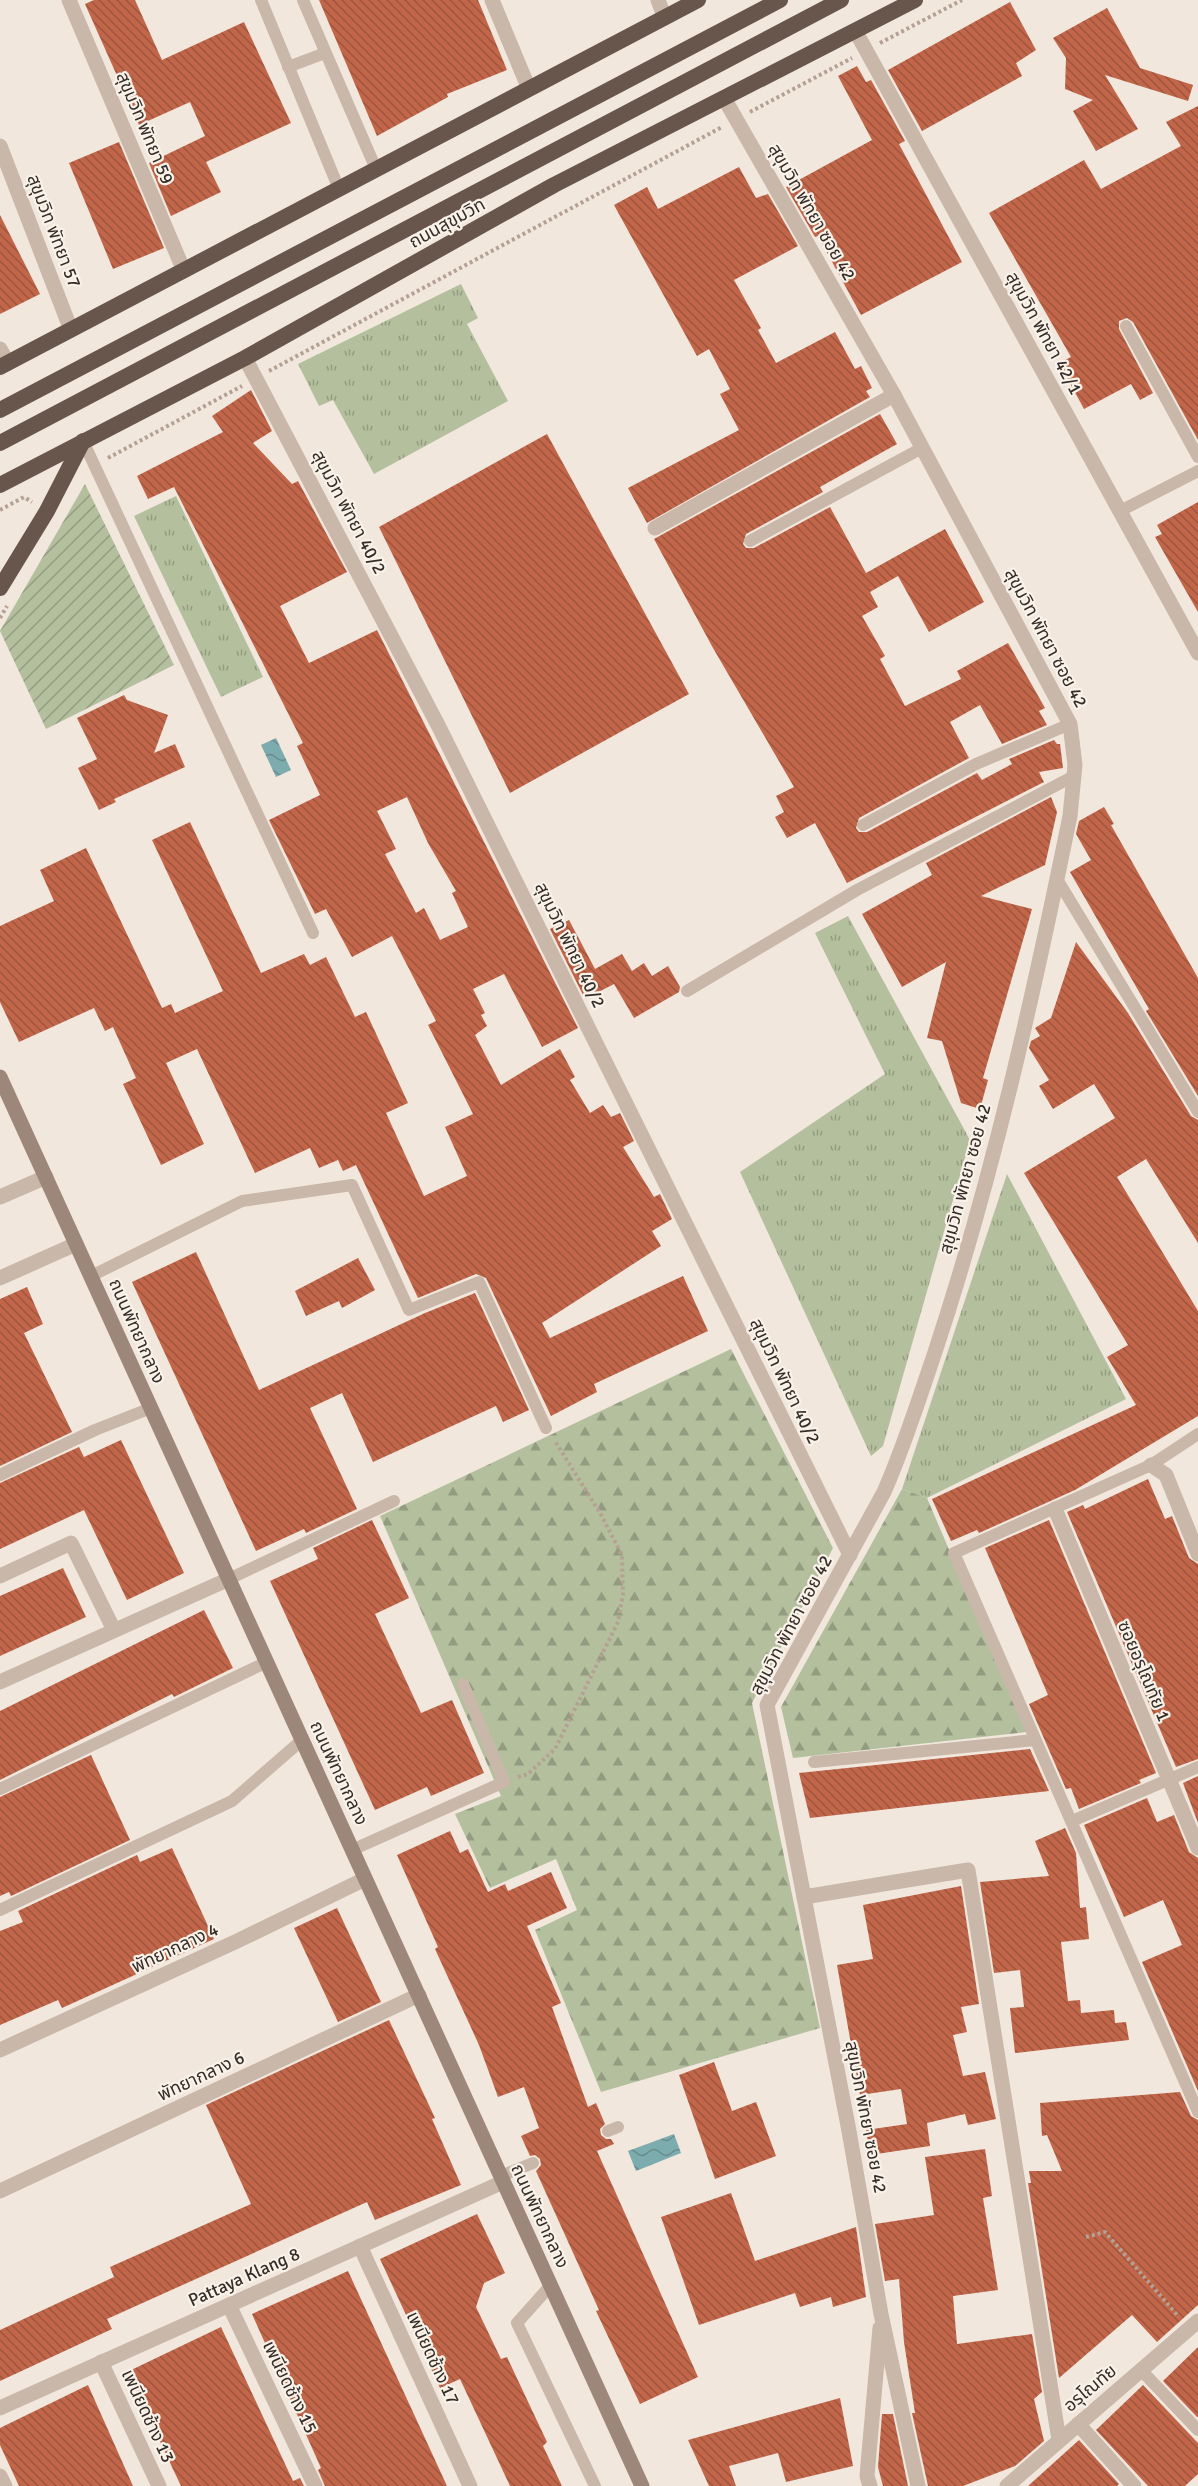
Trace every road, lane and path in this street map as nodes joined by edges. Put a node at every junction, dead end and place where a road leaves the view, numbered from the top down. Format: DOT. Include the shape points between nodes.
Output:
graph roads {
  1 [pos="69,0"];
  2 [pos="261,0"];
  3 [pos="303,0"];
  4 [pos="492,0"];
  5 [pos="658,0"];
  6 [pos="698,0"];
  7 [pos="780,0"];
  8 [pos="842,0"];
  9 [pos="915,0"];
  10 [pos="962,0"];
  11 [pos="665,18"];
  12 [pos="856,32"];
  13 [pos="866,50"];
  14 [pos="325,53"];
  15 [pos="288,67"];
  16 [pos="529,89"];
  17 [pos="724,98"];
  18 [pos="736,119"];
  19 [pos="0,146"];
  20 [pos="376,169"];
  21 [pos="339,189"];
  22 [pos="184,271"];
  23 [pos="1126,326"];
  24 [pos="71,330"];
  25 [pos="245,358"];
  26 [pos="3,360"];
  27 [pos="256,378"];
  28 [pos="894,395"];
  29 [pos="0,410"];
  30 [pos="83,441"];
  31 [pos="0,443"];
  32 [pos="922,448"];
  33 [pos="1198,457"];
  34 [pos="94,465"];
  35 [pos="1198,471"];
  36 [pos="0,485"];
  37 [pos="1120,512"];
  38 [pos="655,528"];
  39 [pos="750,541"];
  40 [pos="0,588"];
  41 [pos="1198,653"];
  42 [pos="1070,724"];
  43 [pos="1074,776"];
  44 [pos="863,825"];
  45 [pos="1057,879"];
  46 [pos="313,933"];
  47 [pos="687,990"];
  48 [pos="0,1077"];
  49 [pos="1198,1112"];
  50 [pos="46,1177"];
  51 [pos="0,1197"];
  52 [pos="76,1244"];
  53 [pos="91,1276"];
  54 [pos="0,1278"];
  55 [pos="151,1408"];
  56 [pos="546,1428"];
  57 [pos="1198,1434"];
  58 [pos="1151,1465"];
  59 [pos="0,1475"];
  60 [pos="394,1501"];
  61 [pos="1055,1509"];
  62 [pos="1198,1554"];
  63 [pos="850,1555"];
  64 [pos="0,1576"];
  65 [pos="229,1579"];
  66 [pos="114,1629"];
  67 [pos="267,1662"];
  68 [pos="0,1682"];
  69 [pos="463,1684"];
  70 [pos="302,1740"];
  71 [pos="1035,1740"];
  72 [pos="814,1762"];
  73 [pos="1198,1767"];
  74 [pos="1168,1780"];
  75 [pos="504,1782"];
  76 [pos="0,1789"];
  77 [pos="1072,1821"];
  78 [pos="1198,1848"];
  79 [pos="352,1850"];
  80 [pos="365,1879"];
  81 [pos="804,1897"];
  82 [pos="0,1910"];
  83 [pos="419,1995"];
  84 [pos="0,2050"];
  85 [pos="1198,2112"];
  86 [pos="533,2163"];
  87 [pos="502,2179"];
  88 [pos="0,2191"];
  89 [pos="1086,2237"];
  90 [pos="360,2246"];
  91 [pos="551,2285"];
  92 [pos="229,2305"];
  93 [pos="881,2314"];
  94 [pos="1194,2325"];
  95 [pos="101,2362"];
  96 [pos="1141,2370"];
  97 [pos="0,2408"];
  98 [pos="1078,2424"];
  99 [pos="1198,2430"];
  100 [pos="1059,2440"];
  101 [pos="0,2476"];
  102 [pos="5,2486"];
  103 [pos="159,2486"];
  104 [pos="315,2486"];
  105 [pos="470,2486"];
  106 [pos="595,2486"];
  107 [pos="642,2486"];
  108 [pos="870,2486"];
  109 [pos="918,2486"];
  110 [pos="1007,2486"];
  111 [pos="1134,2486"];
  1 -- 22 [label="street, สุขุมวิท พัทยา 59"];
  2 -- 15 [label="lane"];
  3 -- 14 [label="lane"];
  4 -- 16 [label="street"];
  5 -- 11 [label="street"];
  6 -- 11 [label="highway"];
  7 -- 29 [label="highway"];
  8 -- 31 [label="highway, ถนนสุขุมวิท"];
  9 -- 12 [label="highway, ถนนสุขุมวิท"];
  10 -- 13 [label="path"];
  11 -- 16 [label="highway"];
  12 -- 13 [label="street, สุขุมวิท พัทยา 42/1"];
  12 -- 17 [label="highway, ถนนสุขุมวิท"];
  13 -- 18 [label="path"];
  13 -- 37 [label="street, สุขุมวิท พัทยา 42/1"];
  14 -- 15 [label="lane"];
  14 -- 20 [label="lane"];
  15 -- 21 [label="lane"];
  16 -- 20 [label="highway"];
  17 -- 18 [label="street, สุขุมวิท พัทยา ซอย 42"];
  17 -- 25 [label="highway, ถนนสุขุมวิท" via="554,186"];
  18 -- 27 [label="path"];
  18 -- 28 [label="street, สุขุมวิท พัทยา ซอย 42"];
  19 -- 24 [label="street, สุขุมวิท พัทยา 57"];
  20 -- 21 [label="highway"];
  21 -- 22 [label="highway"];
  22 -- 24 [label="highway"];
  23 -- 33 [label="lane"];
  24 -- 26 [label="highway"];
  25 -- 27 [label="street, สุขุมวิท พัทยา 40/2"];
  25 -- 30 [label="highway, ถนนสุขุมวิท"];
  27 -- 34 [label="path"];
  27 -- 63 [label="street, สุขุมวิท พัทยา 40/2" via="439,726"];
  28 -- 32 [label="street, สุขุมวิท พัทยา ซอย 42"];
  28 -- 38 [label="street"];
  30 -- 34 [label="lane"];
  30 -- 36 [label="highway, ถนนสุขุมวิท"];
  30 -- 40 [label="highway" via="47,511"];
  32 -- 39 [label="lane"];
  32 -- 42 [label="street, สุขุมวิท พัทยา ซอย 42"];
  34 -- 46 [label="lane"];
  35 -- 37 [label="lane"];
  37 -- 41 [label="street, สุขุมวิท พัทยา 42/1"];
  42 -- 43 [label="street, สุขุมวิท พัทยา ซอย 42"];
  42 -- 44 [label="lane" via="976,764"];
  43 -- 45 [label="street, สุขุมวิท พัทยา ซอย 42"];
  43 -- 47 [label="lane" via="857,890"];
  45 -- 49 [label="lane"];
  45 -- 63 [label="street, สุขุมวิท พัทยา ซอย 42" via="999,1135 953,1299 899,1458"];
  48 -- 50 [label="main road, ถนนพัทยากลาง"];
  50 -- 51 [label="street"];
  50 -- 52 [label="main road, ถนนพัทยากลาง"];
  52 -- 53 [label="main road, ถนนพัทยากลาง"];
  52 -- 54 [label="street"];
  53 -- 55 [label="main road, ถนนพัทยากลาง"];
  53 -- 56 [label="lane" via="242,1201 352,1185 409,1310 479,1282"];
  55 -- 59 [label="lane"];
  55 -- 65 [label="main road, ถนนพัทยากลาง"];
  56 -- 75 [label="path" via="622,1555 623,1594 618,1622 555,1749 528,1773"];
  57 -- 58 [label="lane"];
  58 -- 61 [label="lane"];
  58 -- 62 [label="street" via="1166,1475"];
  60 -- 65 [label="lane"];
  61 -- 71 [label="lane" via="954,1553"];
  61 -- 74 [label="street, ซอยอรุโณทัย 1"];
  63 -- 81 [label="street, สุขุมวิท พัทยา ซอย 42" via="767,1705"];
  64 -- 66 [label="street" via="71,1543"];
  65 -- 66 [label="street"];
  65 -- 67 [label="main road, ถนนพัทยากลาง"];
  66 -- 68 [label="street"];
  67 -- 70 [label="main road, ถนนพัทยากลาง"];
  67 -- 76 [label="lane"];
  69 -- 75 [label="lane"];
  70 -- 79 [label="main road, ถนนพัทยากลาง"];
  70 -- 82 [label="lane" via="232,1801"];
  71 -- 72 [label="lane"];
  71 -- 77 [label="lane"];
  73 -- 74 [label="lane"];
  74 -- 77 [label="lane"];
  74 -- 78 [label="street, ซอยอรุโณทัย 1"];
  75 -- 79 [label="lane"];
  77 -- 85 [label="lane"];
  79 -- 80 [label="main road, ถนนพัทยากลาง"];
  80 -- 83 [label="main road, ถนนพัทยากลาง"];
  80 -- 84 [label="street, พัทยากลาง 4"];
  81 -- 93 [label="street, สุขุมวิท พัทยา ซอย 42"];
  81 -- 100 [label="street" via="968,1870"];
  83 -- 87 [label="main road, ถนนพัทยากลาง"];
  83 -- 88 [label="street, พัทยากลาง 6"];
  86 -- 87 [label="lane"];
  87 -- 90 [label="street, Pattaya Klang 8"];
  87 -- 91 [label="main road, ถนนพัทยากลาง"];
  89 -- 94 [label="path" via="1104,2232"];
  90 -- 92 [label="street, Pattaya Klang 8"];
  90 -- 105 [label="street, เพนียดช้าง 17"];
  91 -- 106 [label="lane" via="517,2323"];
  91 -- 107 [label="main road, ถนนพัทยากลาง"];
  92 -- 95 [label="street, Pattaya Klang 8"];
  92 -- 104 [label="street, เพนียดช้าง 15"];
  93 -- 108 [label="street" via="867,2476"];
  93 -- 109 [label="street"];
  94 -- 96 [label="street, อรุโณทัย"];
  95 -- 97 [label="street, Pattaya Klang 8"];
  95 -- 103 [label="street, เพนียดช้าง 13"];
  96 -- 98 [label="street, อรุโณทัย"];
  96 -- 99 [label="lane"];
  98 -- 100 [label="street, อรุโณทัย"];
  98 -- 111 [label="street"];
  100 -- 110 [label="street, อรุโณทัย"];
  101 -- 102 [label="street"];
}
